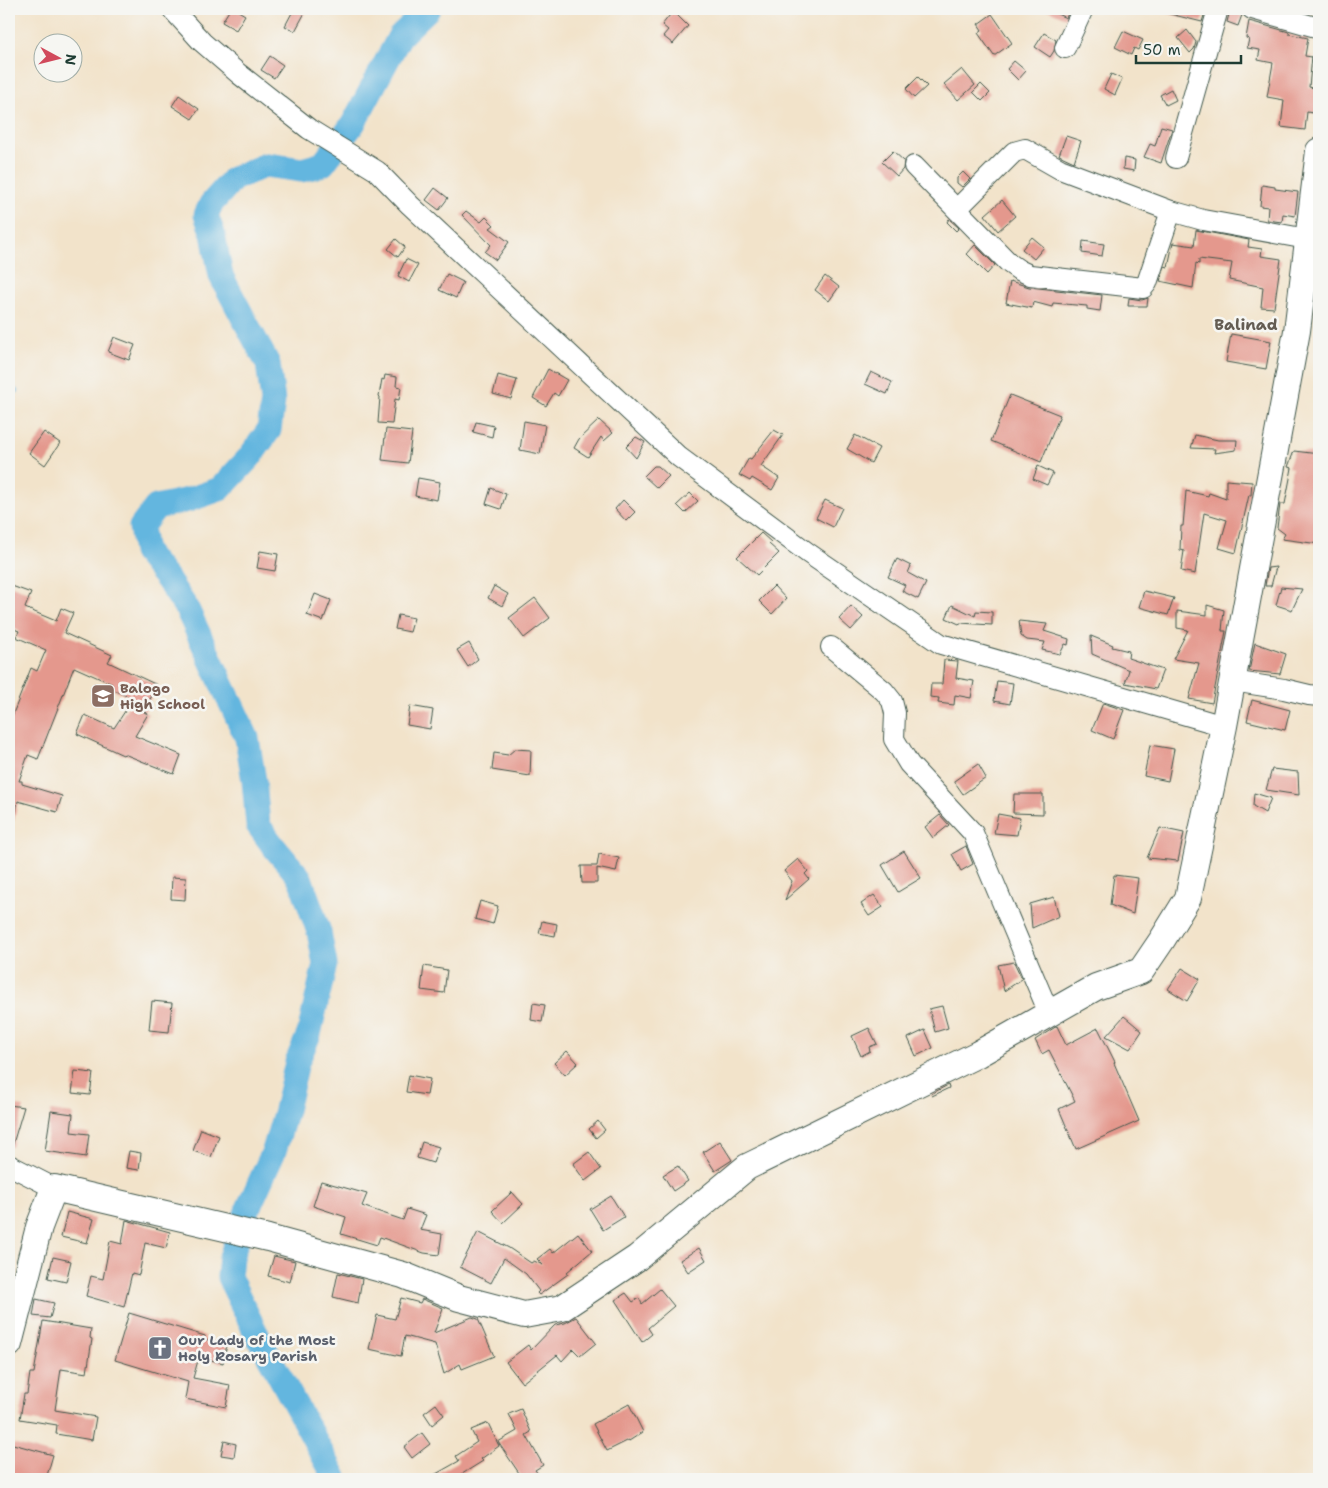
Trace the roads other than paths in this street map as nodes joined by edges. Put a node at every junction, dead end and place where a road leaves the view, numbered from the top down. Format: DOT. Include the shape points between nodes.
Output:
graph roads {
  1 [pos="172,9"];
  2 [pos="1082,9"];
  3 [pos="1218,9"];
  4 [pos="1252,9"];
  5 [pos="1319,28"];
  6 [pos="1065,48"];
  7 [pos="1319,151"];
  8 [pos="1176,158"];
  9 [pos="914,166"];
  10 [pos="956,209"];
  11 [pos="1170,211"];
  12 [pos="1307,239"];
  13 [pos="831,647"];
  14 [pos="1232,681"];
  15 [pos="1319,696"];
  16 [pos="1224,726"];
  17 [pos="1049,1013"];
  18 [pos="9,1165"];
  19 [pos="54,1188"];
  20 [pos="9,1344"];
  1 -- 16 [label="street" via="202,42 309,129 377,171 679,457 808,553 941,644"];
  2 -- 6 [label="street"];
  3 -- 8 [label="street"];
  4 -- 5 [label="street"];
  7 -- 12 [label="main road"];
  9 -- 10 [label="street"];
  10 -- 11 [label="street" via="1014,152 1025,149 1060,169"];
  10 -- 11 [label="street" via="1009,263 1030,275 1143,288 1148,283"];
  11 -- 12 [label="street"];
  12 -- 14 [label="main road" via="1297,331"];
  13 -- 17 [label="street" via="892,701 894,739 909,764 973,833"];
  14 -- 15 [label="street"];
  14 -- 16 [label="main road"];
  16 -- 17 [label="main road" via="1188,898 1183,907 1140,970 1096,987"];
  17 -- 19 [label="main road" via="978,1054 747,1167 637,1258 562,1308 524,1315 459,1298 403,1275 268,1238"];
  18 -- 19 [label="street"];
  19 -- 20 [label="main road" via="39,1228"];
}
